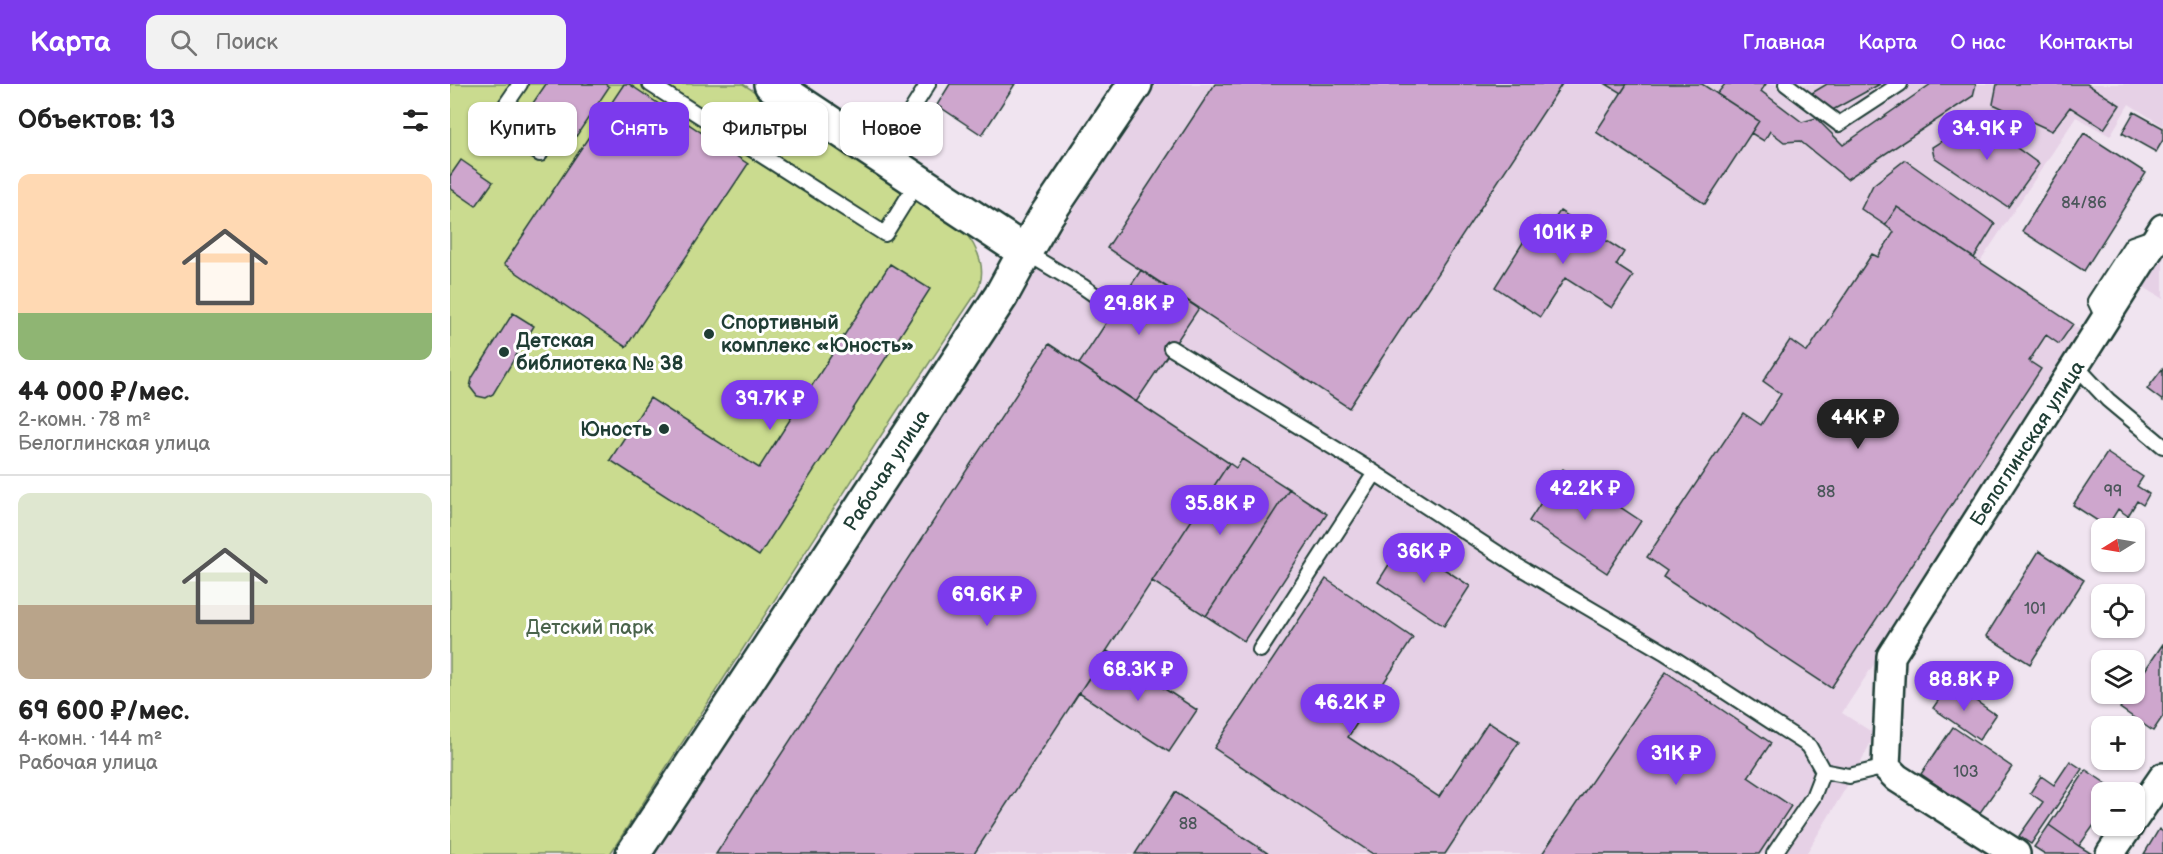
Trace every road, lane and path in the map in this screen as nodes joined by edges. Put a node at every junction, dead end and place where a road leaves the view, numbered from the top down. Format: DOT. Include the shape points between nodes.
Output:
graph roads {
  1 [pos="520,84"];
  2 [pos="650,84"];
  3 [pos="771,84"];
  4 [pos="928,84"];
  5 [pos="1135,84"];
  6 [pos="1786,84"];
  7 [pos="1900,84"];
  8 [pos="508,102"];
  9 [pos="882,157"];
  10 [pos="918,182"];
  11 [pos="2161,231"];
  12 [pos="1025,252"];
  13 [pos="1115,309"];
  14 [pos="1171,348"];
  15 [pos="2076,366"];
  16 [pos="2163,446"];
  17 [pos="1376,473"];
  18 [pos="1260,650"];
  19 [pos="1886,767"];
  20 [pos="1823,771"];
  21 [pos="2163,777"];
  22 [pos="2145,803"];
  23 [pos="2122,836"];
  24 [pos="633,854"];
  25 [pos="1774,854"];
  26 [pos="2016,854"];
  27 [pos="2110,854"];
  1 -- 8 [label="lane"];
  2 -- 10 [label="lane" via="885,234"];
  3 -- 9 [label="main road"];
  4 -- 9 [label="lane"];
  5 -- 12 [label="main road, Рабочая улица"];
  6 -- 7 [label="lane" via="1839,124"];
  9 -- 10 [label="main road"];
  10 -- 12 [label="main road"];
  11 -- 15 [label="street, Белоглинская улица"];
  12 -- 13 [label="lane"];
  12 -- 24 [label="main road, Рабочая улица" via="994,306"];
  14 -- 17 [label="lane"];
  15 -- 16 [label="lane" via="2108,400"];
  15 -- 19 [label="street, Белоглинская улица" via="1891,657"];
  17 -- 18 [label="lane"];
  17 -- 20 [label="lane" via="1519,567 1664,652 1809,746"];
  19 -- 20 [label="lane" via="1849,776"];
  19 -- 26 [label="street" via="1897,778"];
  20 -- 25 [label="lane" via="1813,797"];
  21 -- 22 [label="street"];
  23 -- 27 [label="street"];
}
